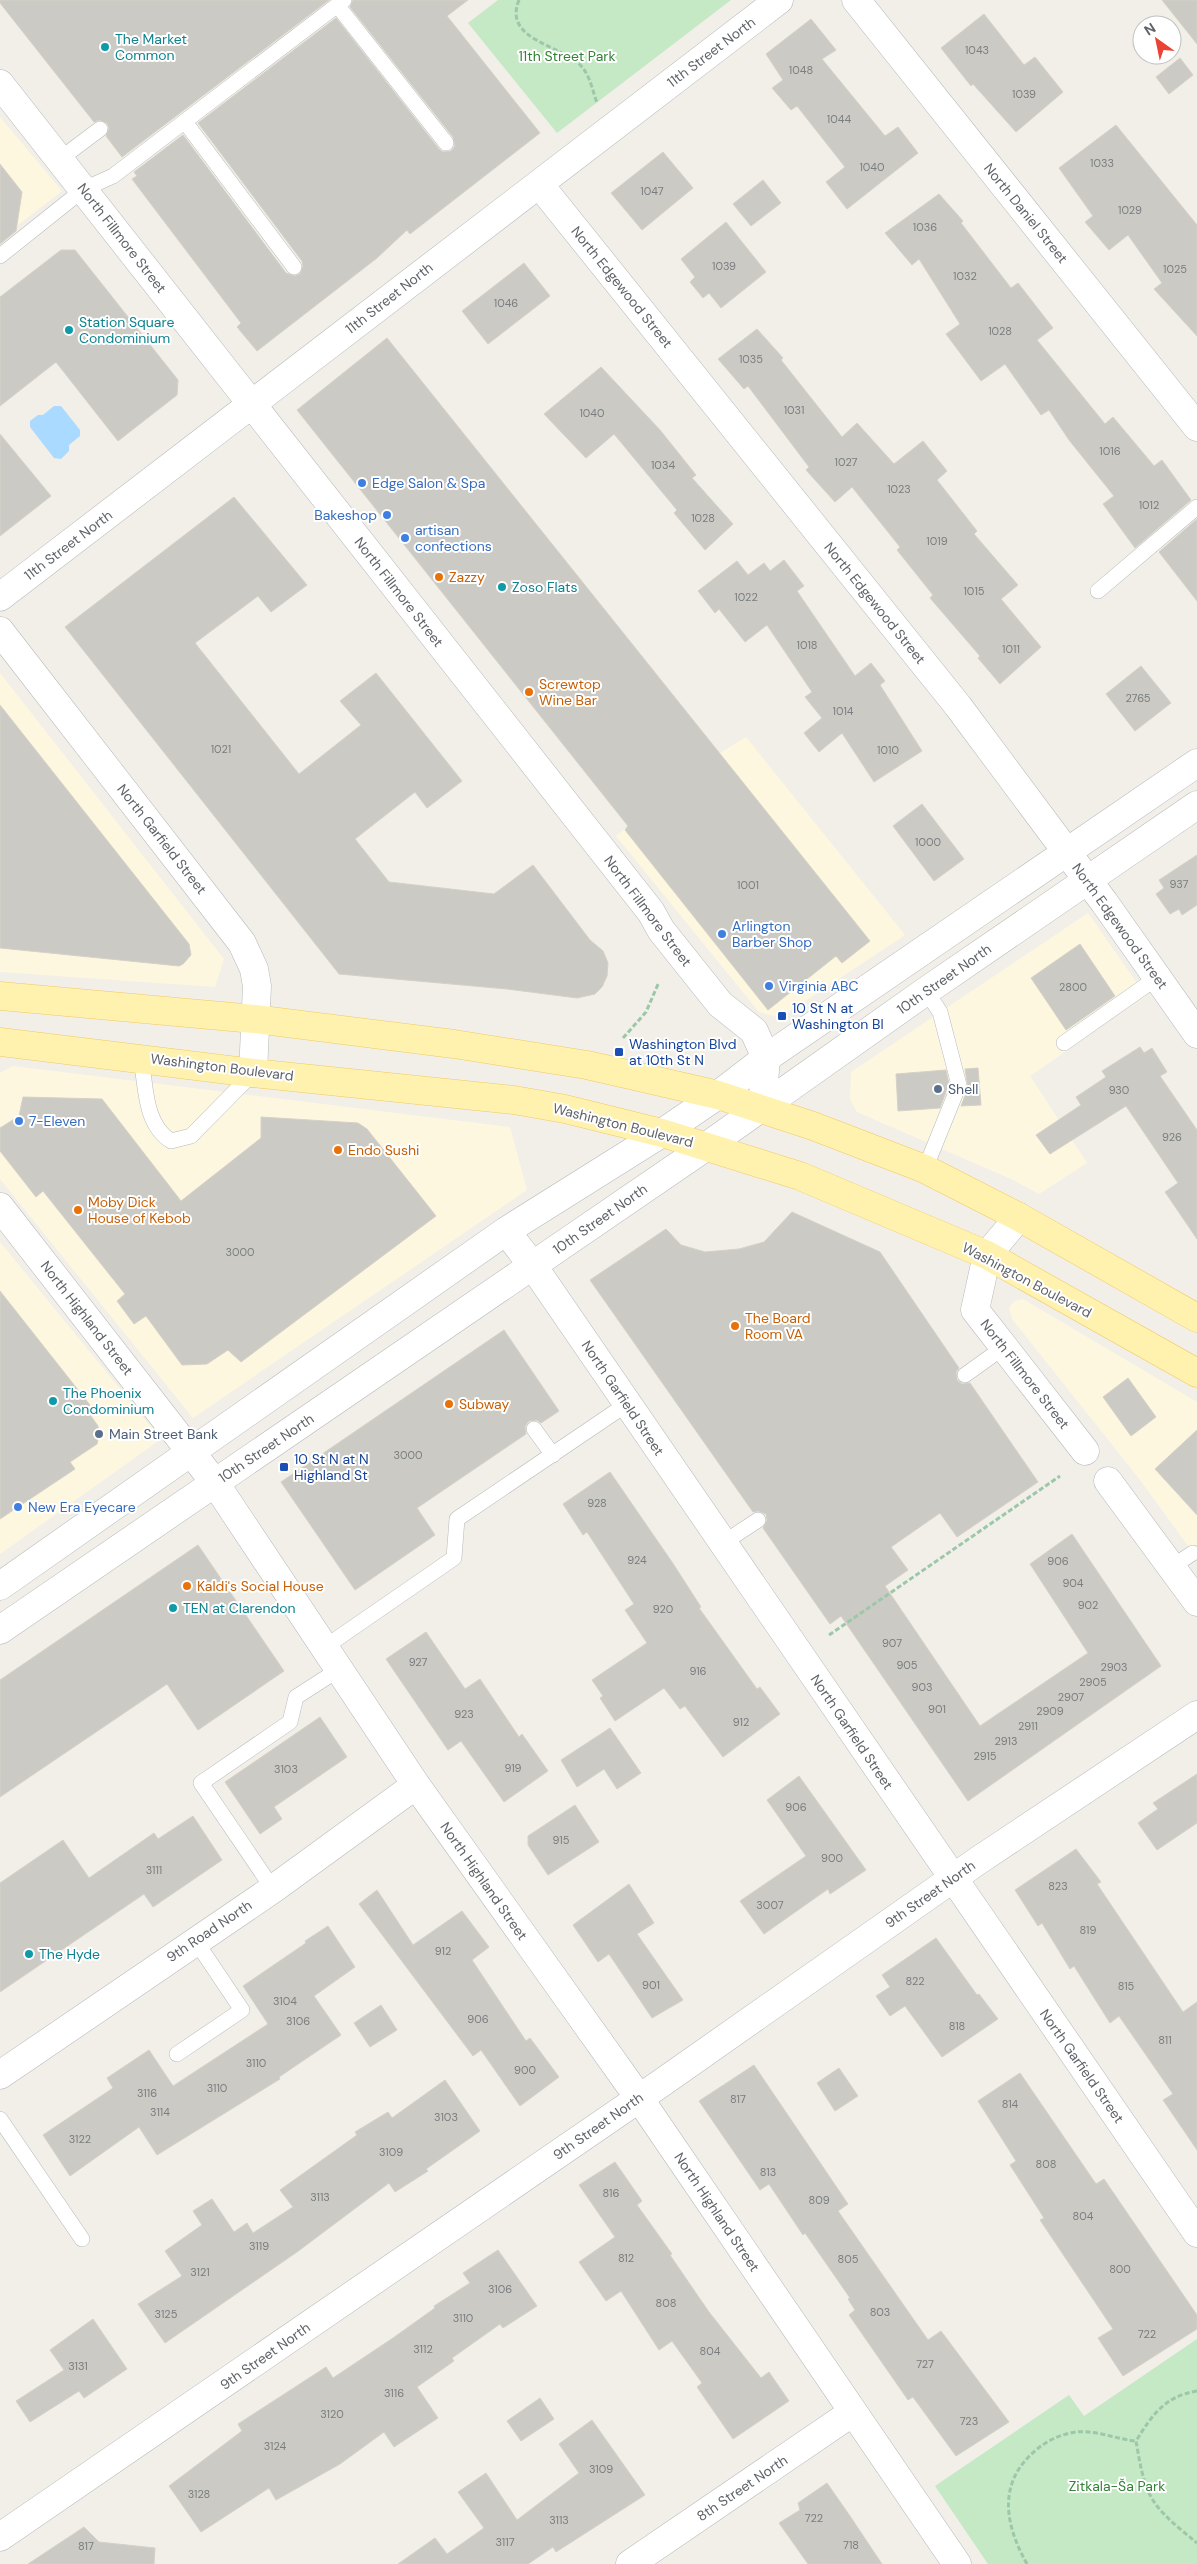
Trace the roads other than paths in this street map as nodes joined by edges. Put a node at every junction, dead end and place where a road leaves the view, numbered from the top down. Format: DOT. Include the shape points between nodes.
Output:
graph roads {
  1 [pos="779,0"];
  2 [pos="856,0"];
  3 [pos="341,3"];
  4 [pos="0,84"];
  5 [pos="185,122"];
  6 [pos="100,129"];
  7 [pos="446,143"];
  8 [pos="60,159"];
  9 [pos="539,184"];
  10 [pos="84,189"];
  11 [pos="0,256"];
  12 [pos="294,266"];
  13 [pos="251,405"];
  14 [pos="1197,427"];
  15 [pos="1197,507"];
  16 [pos="1098,591"];
  17 [pos="0,597"];
  18 [pos="0,631"];
  19 [pos="1197,763"];
  20 [pos="1197,805"];
  21 [pos="1067,852"];
  22 [pos="1087,880"];
  23 [pos="1158,977"];
  24 [pos="926,991"];
  25 [pos="0,996"];
  26 [pos="254,1019"];
  27 [pos="1197,1034"];
  28 [pos="0,1042"];
  29 [pos="1064,1043"];
  30 [pos="141,1058"];
  31 [pos="766,1058"];
  32 [pos="253,1072"];
  33 [pos="718,1095"];
  34 [pos="762,1108"];
  35 [pos="662,1133"];
  36 [pos="707,1146"];
  37 [pos="925,1168"];
  38 [pos="0,1207"];
  39 [pos="1018,1216"];
  40 [pos="506,1231"];
  41 [pos="987,1255"];
  42 [pos="533,1266"];
  43 [pos="1197,1318"];
  44 [pos="1004,1347"];
  45 [pos="1197,1373"];
  46 [pos="964,1375"];
  47 [pos="627,1404"];
  48 [pos="534,1428"];
  49 [pos="192,1451"];
  50 [pos="1084,1451"];
  51 [pos="553,1455"];
  52 [pos="1108,1481"];
  53 [pos="215,1483"];
  54 [pos="758,1520"];
  55 [pos="723,1543"];
  56 [pos="1193,1553"];
  57 [pos="1170,1567"];
  58 [pos="0,1586"];
  59 [pos="1196,1599"];
  60 [pos="0,1630"];
  61 [pos="332,1659"];
  62 [pos="1197,1715"];
  63 [pos="416,1785"];
  64 [pos="953,1878"];
  65 [pos="272,1889"];
  66 [pos="195,1940"];
  67 [pos="177,2054"];
  68 [pos="0,2075"];
  69 [pos="639,2098"];
  70 [pos="0,2119"];
  71 [pos="1197,2234"];
  72 [pos="82,2239"];
  73 [pos="854,2412"];
  74 [pos="0,2538"];
  75 [pos="630,2564"];
  76 [pos="957,2564"];
  1 -- 9 [label="street, 11th Street North"];
  2 -- 14 [label="street, North Daniel Street"];
  3 -- 5 [label="lane"];
  3 -- 7 [label="lane"];
  4 -- 8 [label="street, North Fillmore Street"];
  5 -- 10 [label="lane" via="113,176"];
  5 -- 12 [label="lane"];
  6 -- 8 [label="lane"];
  8 -- 10 [label="street, North Fillmore Street"];
  9 -- 13 [label="street, 11th Street North"];
  9 -- 21 [label="street, North Edgewood Street" via="958,706"];
  10 -- 11 [label="lane"];
  10 -- 13 [label="street, North Fillmore Street"];
  13 -- 17 [label="street, 11th Street North"];
  13 -- 31 [label="street, North Fillmore Street" via="720,1004 754,1031"];
  15 -- 16 [label="lane"];
  18 -- 26 [label="street, North Garfield Street" via="242,944 254,970 257,986"];
  19 -- 21 [label="street"];
  20 -- 22 [label="street, 10th Street North"];
  21 -- 22 [label="street, North Edgewood Street"];
  21 -- 31 [label="street"];
  22 -- 23 [label="street, North Edgewood Street"];
  22 -- 24 [label="street, 10th Street North"];
  23 -- 27 [label="street, North Edgewood Street"];
  23 -- 29 [label="lane"];
  24 -- 34 [label="street, 10th Street North"];
  24 -- 37 [label="lane" via="940,1012 959,1085"];
  25 -- 26 [label="main road"];
  26 -- 32 [label="street, North Garfield Street"];
  26 -- 33 [label="main road" via="512,1052 587,1065"];
  28 -- 30 [label="main road, Washington Boulevard"];
  30 -- 32 [label="main road, Washington Boulevard"];
  30 -- 32 [label="lane" via="151,1118 159,1134 170,1141 191,1136"];
  31 -- 33 [label="street"];
  31 -- 34 [label="street, North Fillmore Street"];
  32 -- 35 [label="main road, Washington Boulevard" via="514,1100"];
  33 -- 34 [label="main road"];
  33 -- 35 [label="street"];
  34 -- 36 [label="street, 10th Street North"];
  34 -- 37 [label="main road"];
  35 -- 36 [label="main road, Washington Boulevard"];
  35 -- 40 [label="street"];
  36 -- 41 [label="main road, Washington Boulevard" via="800,1176"];
  36 -- 42 [label="street, 10th Street North"];
  37 -- 39 [label="main road"];
  38 -- 49 [label="street, North Highland Street"];
  39 -- 41 [label="street, North Fillmore Street"];
  39 -- 43 [label="main road"];
  40 -- 42 [label="street, North Garfield Street"];
  40 -- 49 [label="street"];
  41 -- 44 [label="street, North Fillmore Street" via="976,1310"];
  41 -- 45 [label="main road, Washington Boulevard"];
  42 -- 47 [label="street, North Garfield Street"];
  42 -- 53 [label="street, 10th Street North"];
  44 -- 46 [label="lane"];
  44 -- 50 [label="street, North Fillmore Street"];
  47 -- 51 [label="lane"];
  47 -- 55 [label="street, North Garfield Street"];
  48 -- 51 [label="lane"];
  49 -- 53 [label="street, North Highland Street"];
  49 -- 58 [label="street"];
  51 -- 61 [label="lane" via="457,1519 454,1558"];
  52 -- 57 [label="street"];
  53 -- 60 [label="street, 10th Street North"];
  53 -- 61 [label="street, North Highland Street"];
  54 -- 55 [label="lane"];
  55 -- 64 [label="street, North Garfield Street"];
  56 -- 57 [label="lane"];
  57 -- 59 [label="street"];
  61 -- 63 [label="street, North Highland Street"];
  61 -- 65 [label="lane" via="296,1697 290,1722 201,1782"];
  62 -- 64 [label="street, 9th Street North"];
  63 -- 65 [label="street, 9th Road North"];
  63 -- 69 [label="street, North Highland Street"];
  64 -- 69 [label="street, 9th Street North"];
  64 -- 71 [label="street, North Garfield Street"];
  65 -- 66 [label="street, 9th Road North"];
  66 -- 67 [label="lane" via="242,2010"];
  66 -- 68 [label="street, 9th Road North"];
  69 -- 73 [label="street, North Highland Street"];
  69 -- 74 [label="street, 9th Street North"];
  70 -- 72 [label="lane"];
  73 -- 75 [label="street, 8th Street North"];
  73 -- 76 [label="street, North Highland Street"];
}
